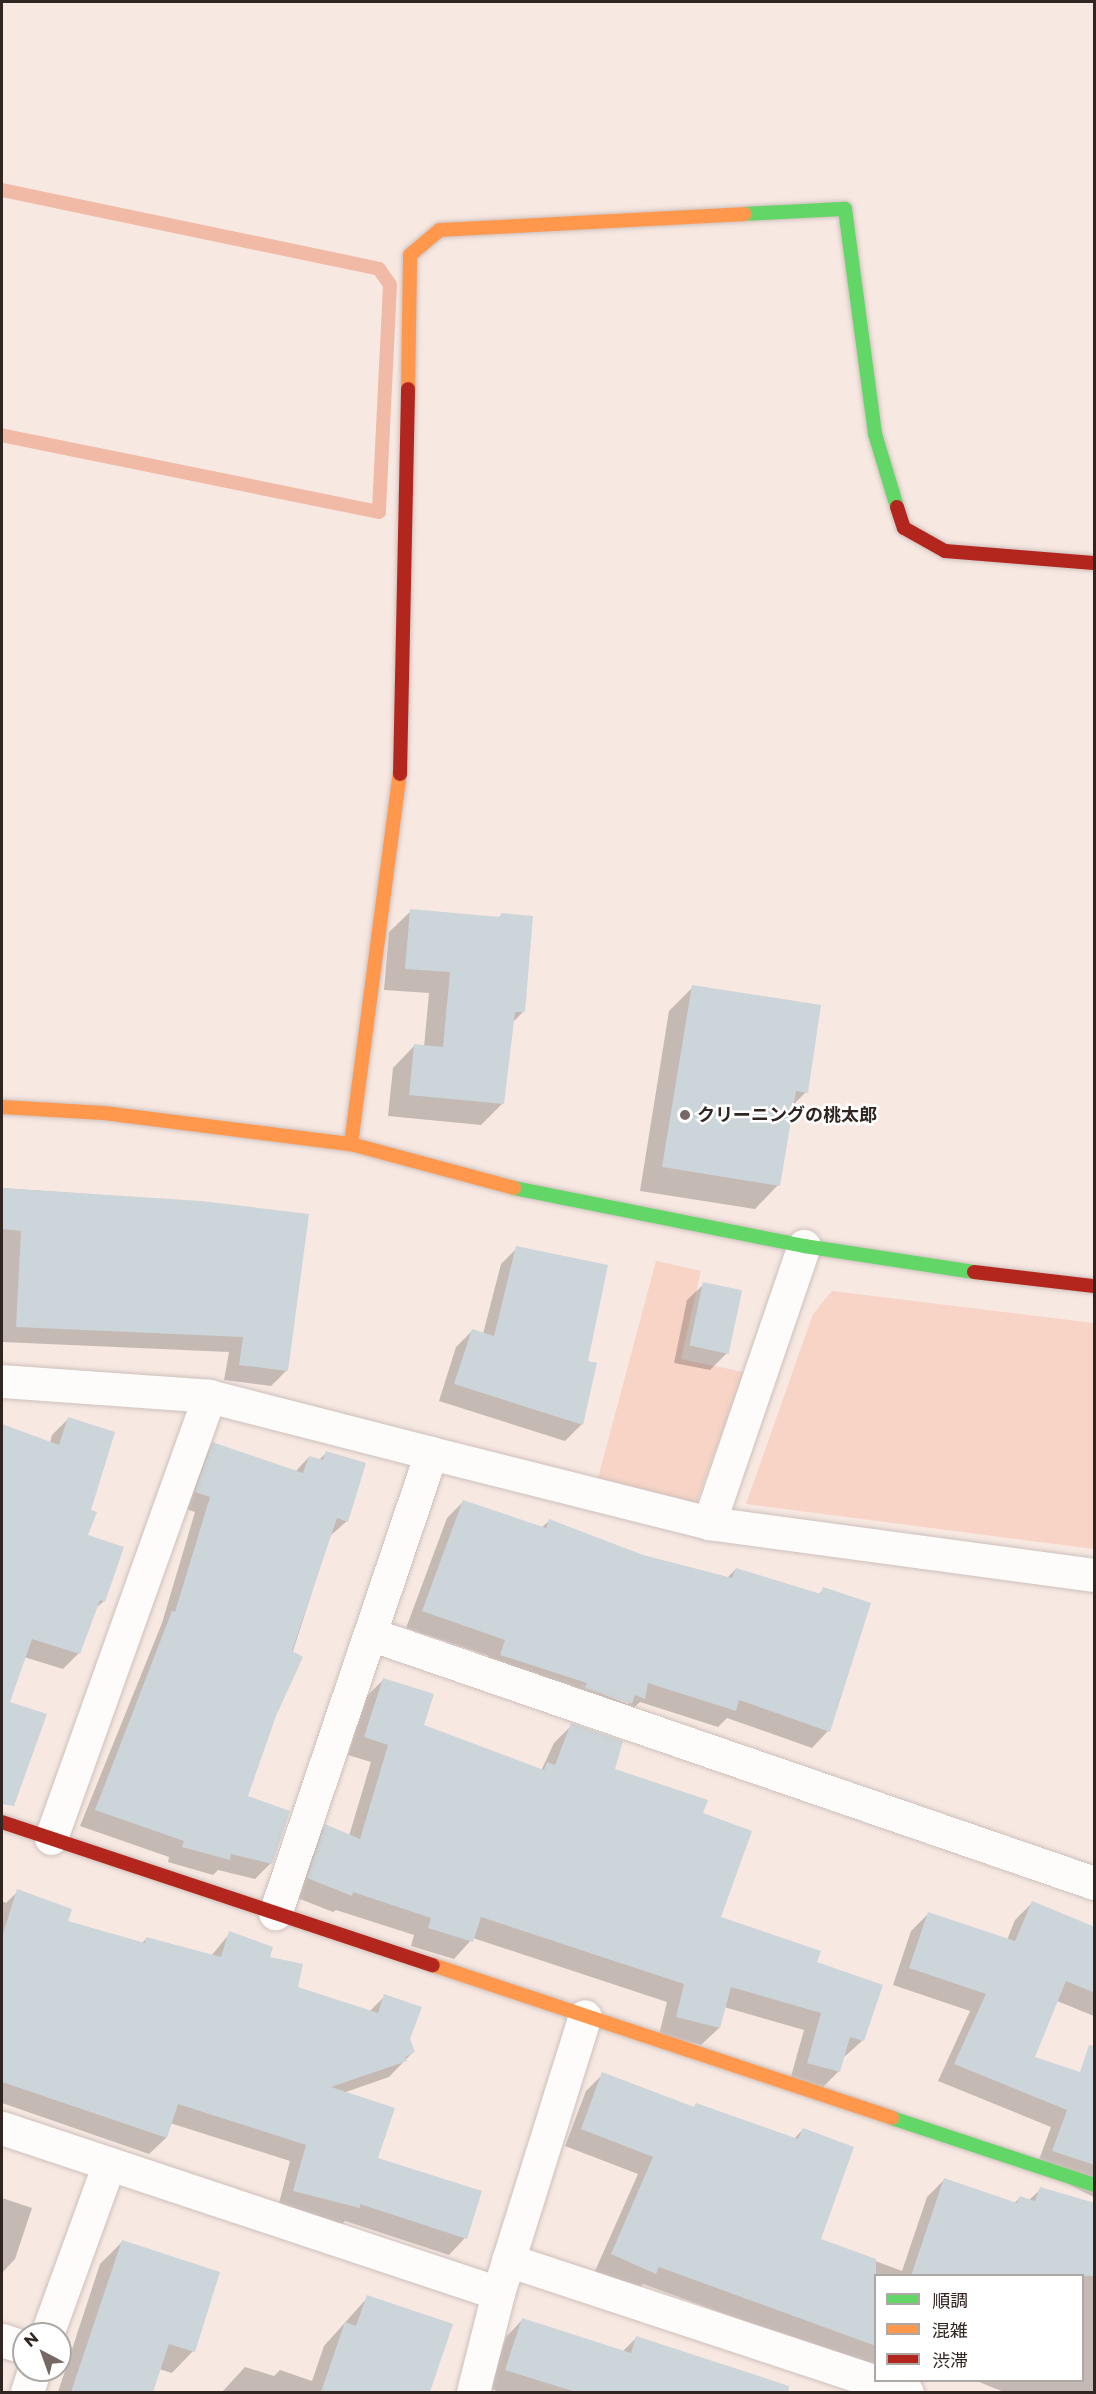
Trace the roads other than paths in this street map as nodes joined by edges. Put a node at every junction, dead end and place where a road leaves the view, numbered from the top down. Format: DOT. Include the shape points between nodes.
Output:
graph roads {
  1 [pos="1095,563"];
  2 [pos="2,1107"];
  3 [pos="351,1144"];
  4 [pos="804,1246"];
  5 [pos="1095,1286"];
  6 [pos="2,1381"];
  7 [pos="209,1396"];
  8 [pos="431,1453"];
  9 [pos="709,1523"];
  10 [pos="1095,1575"];
  11 [pos="369,1634"];
  12 [pos="2,1822"];
  13 [pos="51,1838"];
  14 [pos="1095,1883"];
  15 [pos="275,1913"];
  16 [pos="585,2016"];
  17 [pos="2,2128"];
  18 [pos="109,2164"];
  19 [pos="1095,2186"];
  20 [pos="508,2260"];
  21 [pos="498,2293"];
  22 [pos="51,2322"];
  23 [pos="874,2381"];
  24 [pos="877,2382"];
  25 [pos="473,2392"];
  26 [pos="907,2392"];
  1 -- 3 [label="street" via="945,551 904,528 874,434 845,209 440,230 410,255 400,794"];
  2 -- 3 [label="street" via="104,1113"];
  3 -- 4 [label="street" via="556,1199"];
  4 -- 5 [label="street" via="934,1267"];
  4 -- 9 [label="street"];
  6 -- 7 [label="street"];
  7 -- 8 [label="street"];
  7 -- 13 [label="street"];
  8 -- 9 [label="street"];
  8 -- 11 [label="street"];
  9 -- 10 [label="street"];
  11 -- 14 [label="street"];
  11 -- 15 [label="street"];
  12 -- 13 [label="street"];
  13 -- 15 [label="street"];
  15 -- 16 [label="street"];
  16 -- 19 [label="street"];
  16 -- 20 [label="street"];
  17 -- 18 [label="street"];
  18 -- 21 [label="street"];
  18 -- 22 [label="street"];
  20 -- 21 [label="street"];
  20 -- 23 [label="street"];
  21 -- 25 [label="street"];
  24 -- 26 [label="street"];
}
